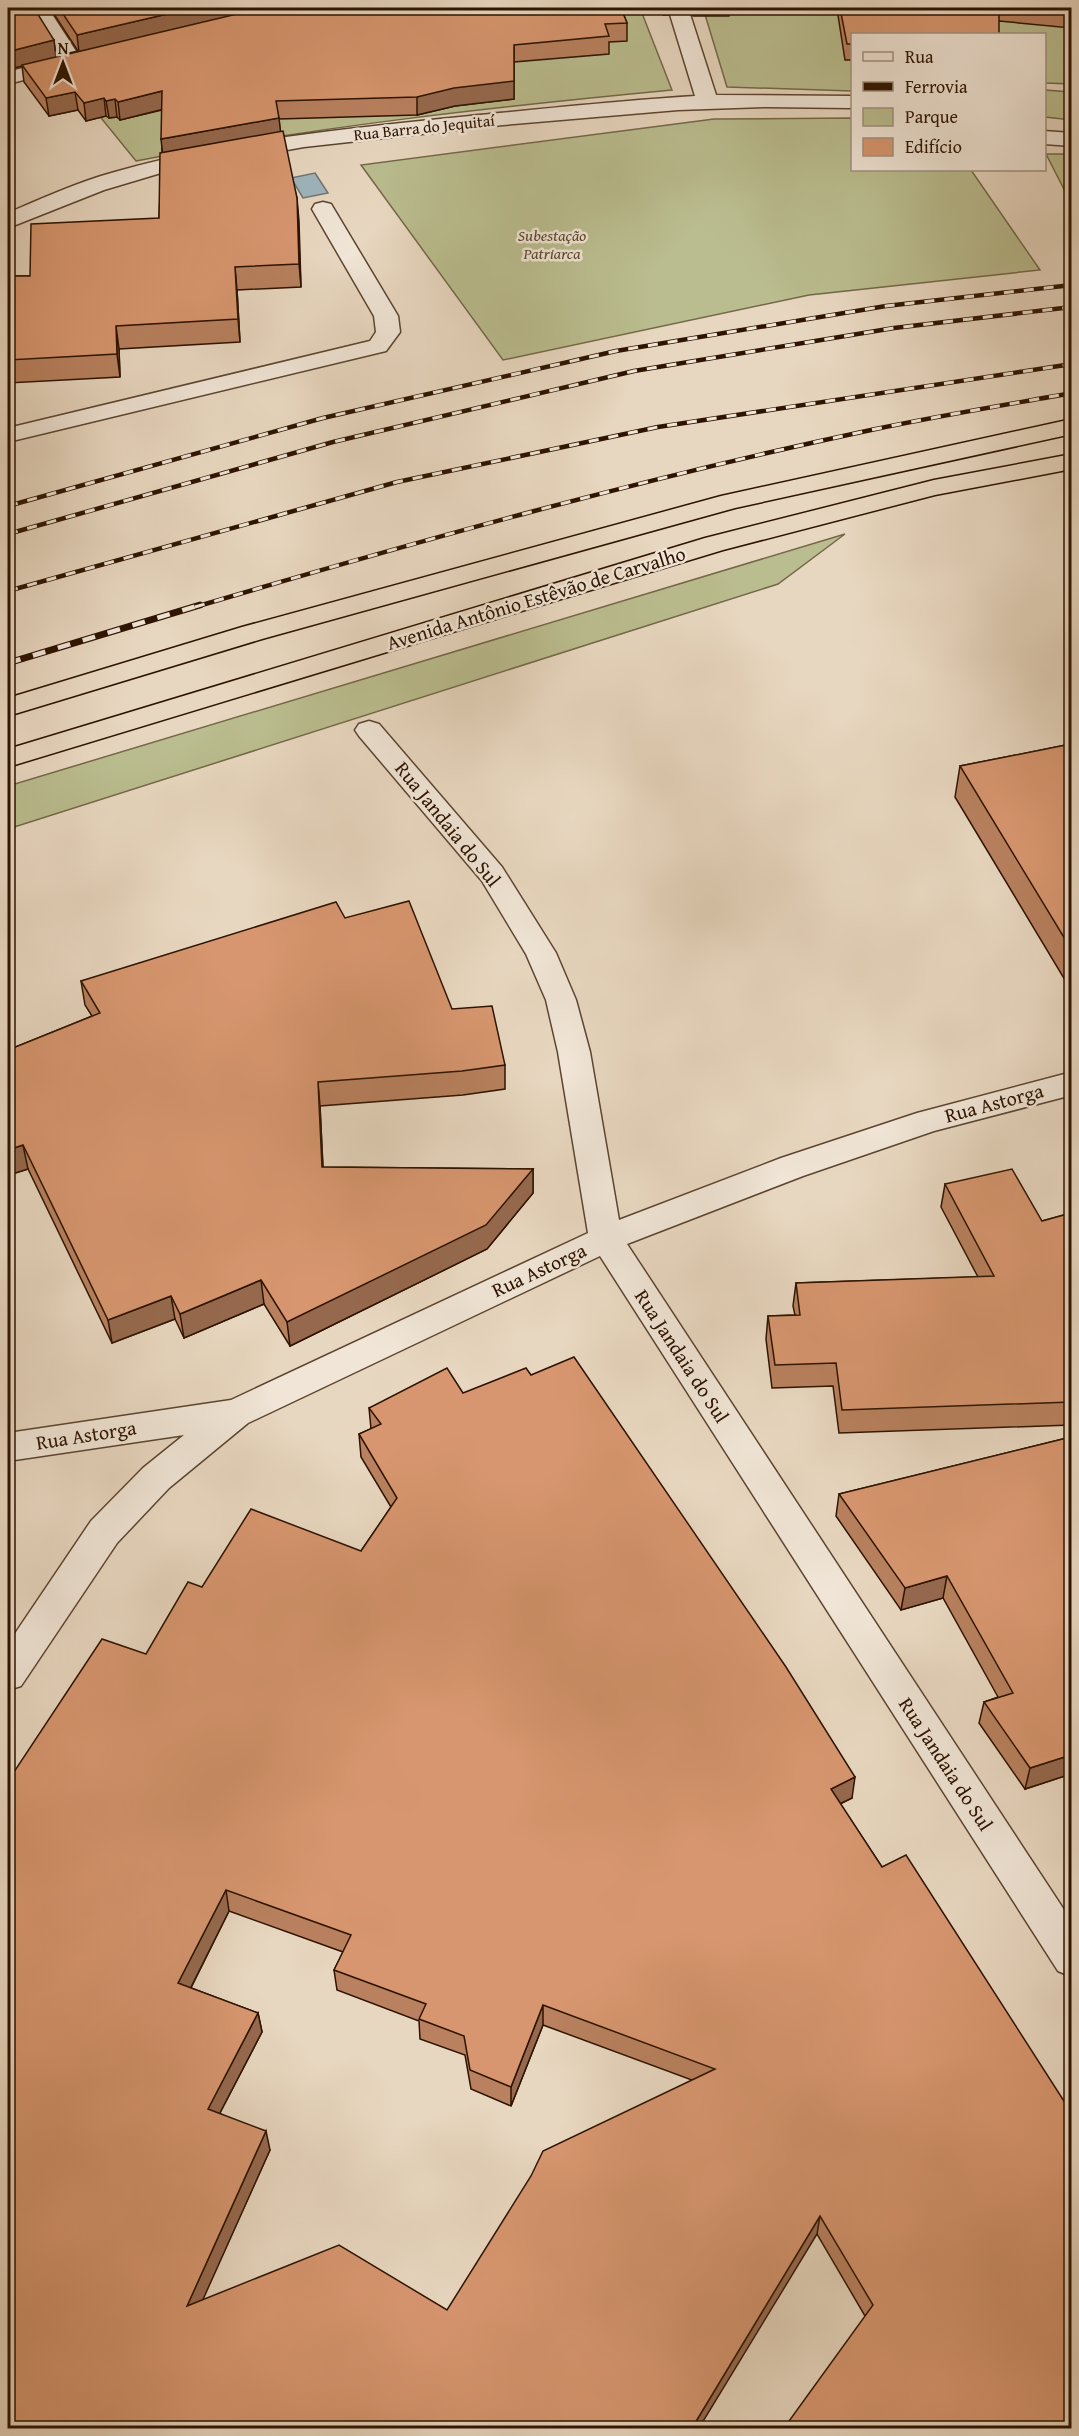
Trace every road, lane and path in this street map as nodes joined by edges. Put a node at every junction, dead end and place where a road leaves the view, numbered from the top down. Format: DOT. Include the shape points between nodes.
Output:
graph roads {
  1 [pos="38,8"];
  2 [pos="678,8"];
  3 [pos="95,56"];
  4 [pos="72,62"];
  5 [pos="8,78"];
  6 [pos="708,100"];
  7 [pos="851,102"];
  8 [pos="1046,137"];
  9 [pos="1071,140"];
  10 [pos="322,209"];
  11 [pos="8,221"];
  12 [pos="1071,426"];
  13 [pos="8,435"];
  14 [pos="1071,461"];
  15 [pos="8,707"];
  16 [pos="369,730"];
  17 [pos="8,758"];
  18 [pos="1071,1083"];
  19 [pos="606,1239"];
  20 [pos="236,1413"];
  21 [pos="8,1447"];
  22 [pos="8,1674"];
  23 [pos="1071,1958"];
  1 -- 4 [label="street"];
  2 -- 6 [label="street"];
  3 -- 4 [label="street"];
  4 -- 5 [label="street"];
  6 -- 7 [label="street, Rua Barra do Jequitaí"];
  6 -- 11 [label="street, Rua Barra do Jequitaí" via="342,136 226,154 110,181"];
  8 -- 9 [label="street"];
  10 -- 13 [label="street" via="386,316 390,329 378,346"];
  12 -- 15 [label="highway, Avenida Antônio Estêvão de Carvalho" via="730,501 252,633"];
  14 -- 17 [label="highway, Avenida Antônio Estêvão de Carvalho" via="934,488 714,544"];
  16 -- 19 [label="street, Rua Jandaia do Sul" via="492,874 541,953 561,1000 574,1052"];
  18 -- 19 [label="street, Rua Astorga" via="928,1121 826,1155"];
  19 -- 20 [label="street, Rua Astorga"];
  19 -- 23 [label="street, Rua Jandaia do Sul"];
  20 -- 21 [label="street, Rua Astorga"];
  20 -- 22 [label="street" via="156,1478 104,1532"];
}
